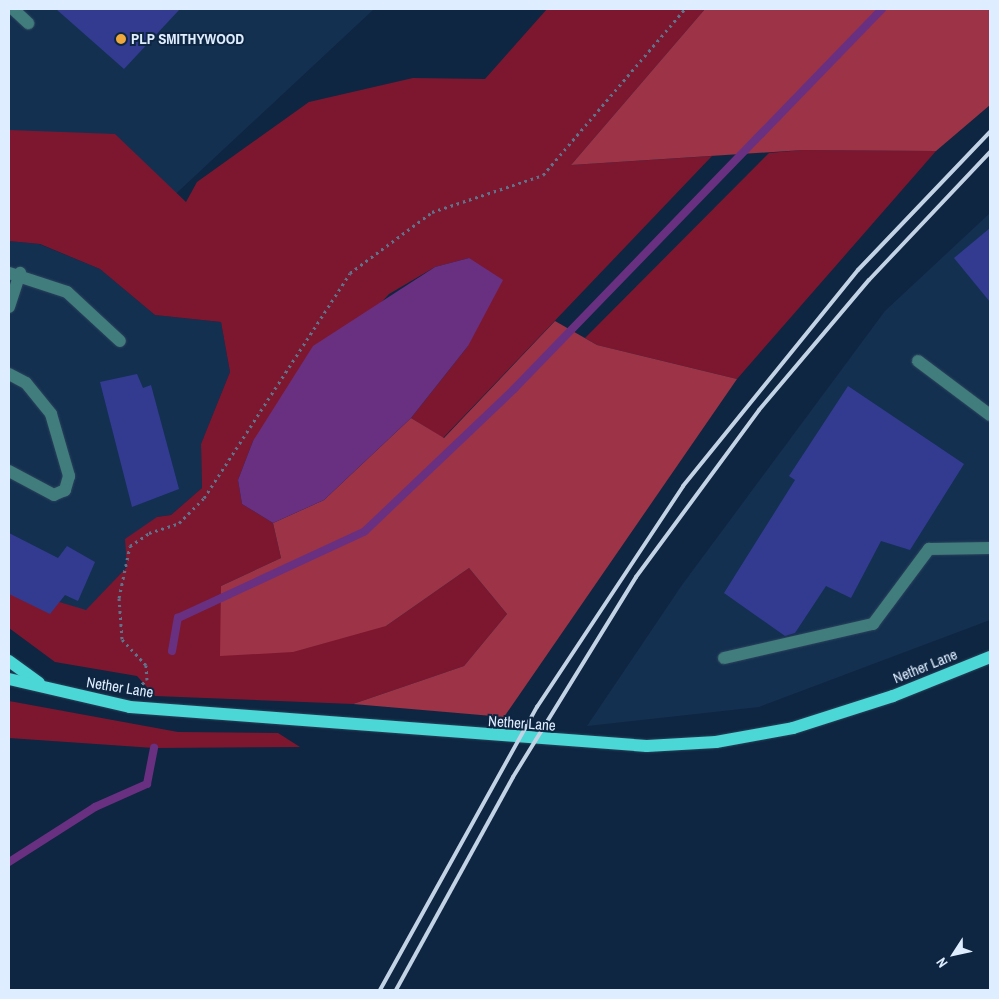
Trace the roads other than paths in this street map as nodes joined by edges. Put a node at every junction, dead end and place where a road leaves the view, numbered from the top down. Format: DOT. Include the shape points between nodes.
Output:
graph roads {
  1 [pos="13,9"];
  2 [pos="28,24"];
  3 [pos="14,273"];
  4 [pos="9,308"];
  5 [pos="120,341"];
  6 [pos="918,361"];
  7 [pos="9,374"];
  8 [pos="990,415"];
  9 [pos="9,471"];
  10 [pos="990,548"];
  11 [pos="990,657"];
  12 [pos="724,658"];
  13 [pos="9,660"];
  14 [pos="9,679"];
  15 [pos="41,685"];
  1 -- 2 [label="lane"];
  3 -- 4 [label="lane"];
  3 -- 5 [label="lane" via="67,292"];
  6 -- 8 [label="lane"];
  7 -- 9 [label="lane" via="26,383 51,414 69,476 65,490 54,495"];
  10 -- 12 [label="lane" via="929,549 873,624"];
  11 -- 15 [label="main road, Nether Lane" via="892,696 793,728 716,742 647,746 130,707 85,700"];
  13 -- 15 [label="main road, Nether Lane"];
  14 -- 15 [label="main road, Nether Lane"];
}
